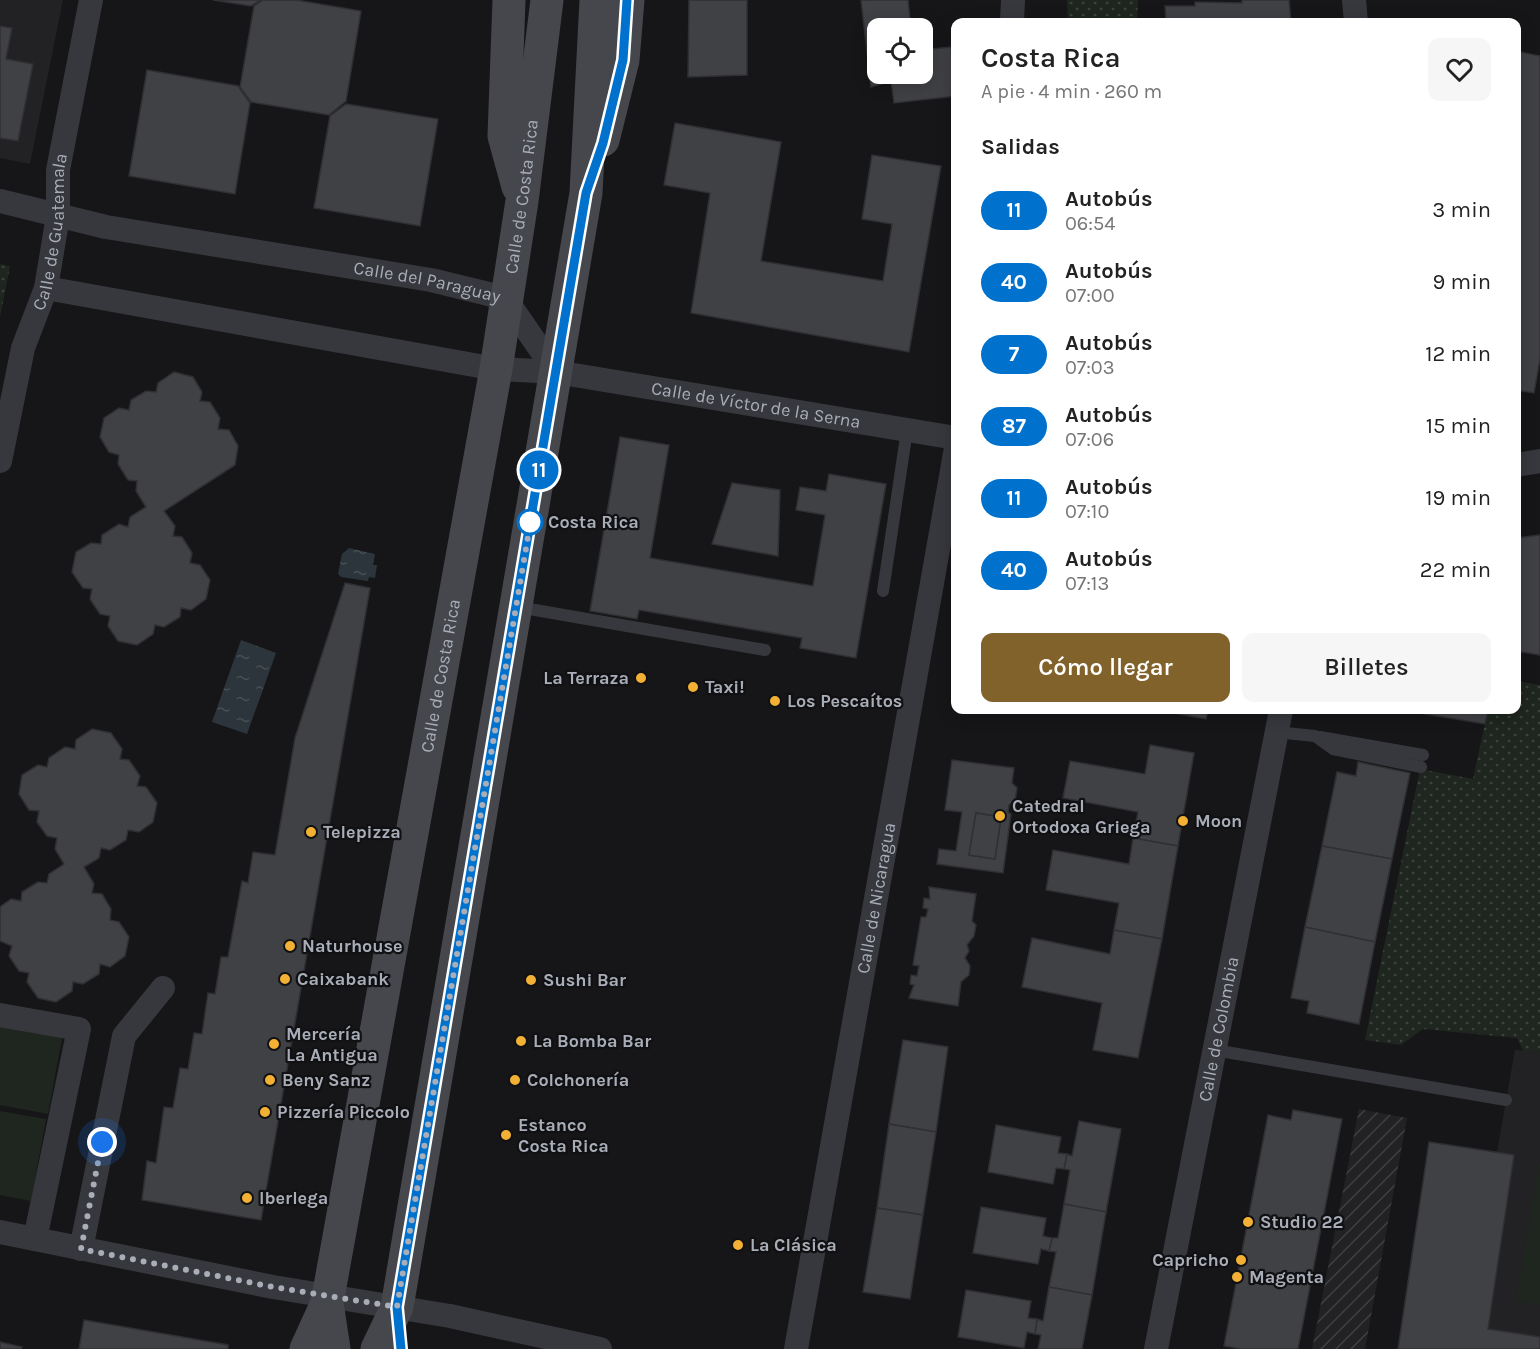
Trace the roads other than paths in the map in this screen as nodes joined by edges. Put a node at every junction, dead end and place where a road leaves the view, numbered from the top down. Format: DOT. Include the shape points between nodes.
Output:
graph roads {
  1 [pos="91,0"];
  2 [pos="509,0"];
  3 [pos="547,0"];
  4 [pos="596,0"];
  5 [pos="628,0"];
  6 [pos="1013,0"];
  7 [pos="1354,0"];
  8 [pos="1012,18"];
  9 [pos="1356,18"];
  10 [pos="586,193"];
  11 [pos="0,201"];
  12 [pos="522,201"];
  13 [pos="58,216"];
  14 [pos="46,288"];
  15 [pos="505,298"];
  16 [pos="496,369"];
  17 [pos="556,372"];
  18 [pos="6,401"];
  19 [pos="907,430"];
  20 [pos="951,437"];
  21 [pos="0,461"];
  22 [pos="1540,461"];
  23 [pos="1521,464"];
  24 [pos="951,476"];
  25 [pos="883,591"];
  26 [pos="516,606"];
  27 [pos="765,650"];
  28 [pos="1278,721"];
  29 [pos="1422,761"];
  30 [pos="164,988"];
  31 [pos="0,1015"];
  32 [pos="1214,1050"];
  33 [pos="1506,1100"];
  34 [pos="0,1232"];
  35 [pos="35,1239"];
  36 [pos="81,1249"];
  37 [pos="327,1300"];
  38 [pos="397,1307"];
  39 [pos="306,1349"];
  40 [pos="334,1349"];
  41 [pos="377,1349"];
  42 [pos="401,1349"];
  43 [pos="600,1349"];
  44 [pos="796,1349"];
  45 [pos="1156,1349"];
  1 -- 13 [label="street, Calle de Guatemala" via="58,170"];
  2 -- 12 [label="main road" via="504,136"];
  3 -- 12 [label="main road, Calle de Costa Rica"];
  4 -- 10 [label="main road"];
  5 -- 10 [label="main road" via="623,60"];
  6 -- 8 [label="street"];
  7 -- 9 [label="street"];
  10 -- 17 [label="main road"];
  11 -- 13 [label="street, Calle del Paraguay"];
  12 -- 15 [label="main road, Calle de Costa Rica"];
  13 -- 14 [label="street, Calle de Guatemala"];
  13 -- 15 [label="street, Calle del Paraguay" via="431,280"];
  14 -- 16 [label="street"];
  14 -- 18 [label="street, Calle de Guatemala"];
  15 -- 16 [label="main road, Calle de Costa Rica"];
  15 -- 17 [label="street, Calle del Paraguay"];
  16 -- 17 [label="street"];
  16 -- 37 [label="main road, Calle de Costa Rica"];
  17 -- 19 [label="street, Calle de Víctor de la Serna"];
  17 -- 26 [label="main road"];
  18 -- 21 [label="street, Calle de Guatemala"];
  19 -- 20 [label="street, Calle de Víctor de la Serna"];
  19 -- 25 [label="lane"];
  22 -- 23 [label="street"];
  24 -- 44 [label="street, Calle de Nicaragua"];
  26 -- 27 [label="lane"];
  26 -- 38 [label="main road"];
  28 -- 29 [label="lane" via="1316,736 1333,749"];
  28 -- 32 [label="street, Calle de Colombia"];
  30 -- 36 [label="street" via="124,1036"];
  31 -- 35 [label="street" via="79,1029"];
  32 -- 33 [label="lane"];
  32 -- 45 [label="street, Calle de Colombia"];
  34 -- 35 [label="street"];
  35 -- 36 [label="street"];
  36 -- 37 [label="street"];
  37 -- 38 [label="street"];
  37 -- 39 [label="main road"];
  37 -- 40 [label="main road, Calle de Costa Rica"];
  38 -- 41 [label="main road"];
  38 -- 42 [label="main road"];
  38 -- 43 [label="street"];
}
